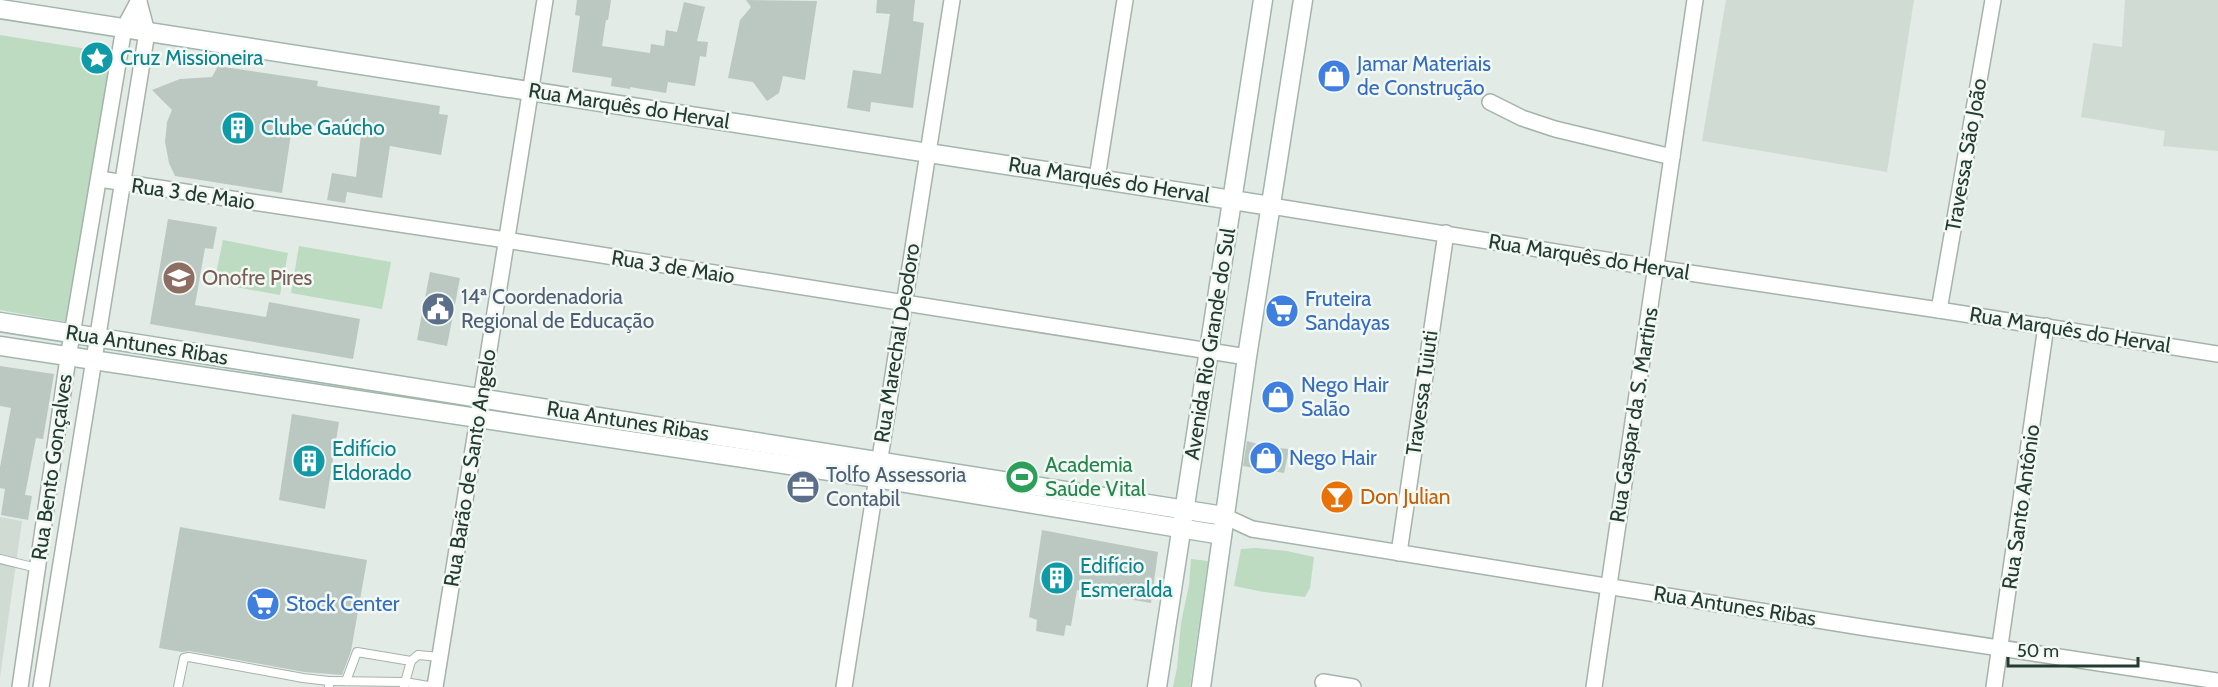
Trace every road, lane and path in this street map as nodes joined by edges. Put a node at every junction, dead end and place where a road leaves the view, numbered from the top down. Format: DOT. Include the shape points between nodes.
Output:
graph roads {
  1 [pos="545,0"];
  2 [pos="952,0"];
  3 [pos="1125,0"];
  4 [pos="1263,0"];
  5 [pos="1303,0"];
  6 [pos="1695,0"];
  7 [pos="1993,0"];
  8 [pos="139,1"];
  9 [pos="0,9"];
  10 [pos="124,28"];
  11 [pos="147,32"];
  12 [pos="529,91"];
  13 [pos="1490,102"];
  14 [pos="927,152"];
  15 [pos="1672,157"];
  16 [pos="1097,178"];
  17 [pos="99,179"];
  18 [pos="122,183"];
  19 [pos="1231,199"];
  20 [pos="1271,206"];
  21 [pos="1446,233"];
  22 [pos="506,240"];
  23 [pos="1656,268"];
  24 [pos="903,304"];
  25 [pos="1939,309"];
  26 [pos="0,322"];
  27 [pos="2046,326"];
  28 [pos="73,333"];
  29 [pos="96,337"];
  30 [pos="0,346"];
  31 [pos="1209,351"];
  32 [pos="2218,354"];
  33 [pos="68,357"];
  34 [pos="1247,357"];
  35 [pos="92,361"];
  36 [pos="481,397"];
  37 [pos="478,417"];
  38 [pos="878,470"];
  39 [pos="1224,516"];
  40 [pos="1183,519"];
  41 [pos="1252,530"];
  42 [pos="1222,535"];
  43 [pos="1399,553"];
  44 [pos="0,559"];
  45 [pos="37,568"];
  46 [pos="1608,586"];
  47 [pos="2001,648"];
  48 [pos="440,657"];
  49 [pos="411,661"];
  50 [pos="346,681"];
  51 [pos="2218,681"];
  52 [pos="1323,682"];
  53 [pos="329,684"];
  54 [pos="404,685"];
  55 [pos="20,687"];
  56 [pos="41,687"];
  57 [pos="178,687"];
  58 [pos="434,687"];
  59 [pos="844,687"];
  60 [pos="1157,687"];
  61 [pos="1201,687"];
  62 [pos="1353,687"];
  63 [pos="1594,687"];
  64 [pos="1994,687"];
  1 -- 12 [label="street, Rua Barão de Santo Angelo"];
  2 -- 14 [label="street, Rua Marechal Deodoro"];
  3 -- 16 [label="street"];
  4 -- 19 [label="street, Avenida Rio Grande do Sul"];
  5 -- 20 [label="street, Avenida Rio Grande do Sul"];
  6 -- 15 [label="street, Rua Gaspar da S. Martins"];
  7 -- 25 [label="street, Travessa São João"];
  8 -- 10 [label="street, Rua Bento Gonçalves"];
  8 -- 11 [label="street, Rua Bento Gonçalves"];
  9 -- 10 [label="street, Rua Marquês do Herval"];
  10 -- 11 [label="street, Rua Marquês do Herval"];
  10 -- 17 [label="street, Rua Bento Gonçalves"];
  11 -- 12 [label="street, Rua Marquês do Herval"];
  11 -- 18 [label="street, Rua Bento Gonçalves"];
  12 -- 14 [label="street, Rua Marquês do Herval"];
  12 -- 22 [label="street, Rua Barão de Santo Angelo"];
  13 -- 15 [label="street" via="1556,129"];
  14 -- 16 [label="street, Rua Marquês do Herval"];
  14 -- 24 [label="street, Rua Marechal Deodoro"];
  15 -- 23 [label="street, Rua Gaspar da S. Martins"];
  16 -- 19 [label="street, Rua Marquês do Herval"];
  17 -- 18 [label="street, Rua 3 de Maio"];
  17 -- 28 [label="street, Rua Bento Gonçalves"];
  18 -- 22 [label="street, Rua 3 de Maio"];
  18 -- 29 [label="street, Rua Bento Gonçalves"];
  19 -- 20 [label="street, Rua Marquês do Herval"];
  19 -- 31 [label="street, Avenida Rio Grande do Sul"];
  20 -- 21 [label="street, Rua Marquês do Herval"];
  20 -- 34 [label="street, Avenida Rio Grande do Sul"];
  21 -- 23 [label="street, Rua Marquês do Herval"];
  21 -- 43 [label="street, Travessa Tuiuti"];
  22 -- 24 [label="street, Rua 3 de Maio"];
  22 -- 36 [label="street, Rua Barão de Santo Angelo"];
  23 -- 25 [label="street, Rua Marquês do Herval"];
  23 -- 46 [label="street, Rua Gaspar da S. Martins"];
  24 -- 31 [label="street, Rua 3 de Maio"];
  24 -- 38 [label="street, Rua Marechal Deodoro"];
  25 -- 27 [label="street, Rua Marquês do Herval"];
  26 -- 28 [label="street, Rua Antunes Ribas"];
  27 -- 32 [label="street, Rua Marquês do Herval"];
  27 -- 47 [label="street, Rua Santo Antônio"];
  28 -- 29 [label="street, Rua Antunes Ribas"];
  28 -- 33 [label="street, Rua Bento Gonçalves"];
  29 -- 35 [label="street, Rua Bento Gonçalves"];
  29 -- 36 [label="street, Rua Antunes Ribas"];
  30 -- 33 [label="street, Rua Antunes Ribas"];
  31 -- 34 [label="street, Rua 3 de Maio"];
  31 -- 40 [label="street, Avenida Rio Grande do Sul"];
  33 -- 35 [label="street, Rua Antunes Ribas"];
  33 -- 45 [label="street, Rua Bento Gonçalves"];
  34 -- 39 [label="street, Avenida Rio Grande do Sul"];
  35 -- 37 [label="street, Rua Antunes Ribas"];
  35 -- 56 [label="street, Rua Bento Gonçalves"];
  36 -- 37 [label="street, Rua Barão de Santo Angelo"];
  36 -- 38 [label="street, Rua Antunes Ribas"];
  37 -- 38 [label="street, Rua Antunes Ribas"];
  37 -- 48 [label="street, Rua Barão de Santo Angelo"];
  38 -- 40 [label="street, Rua Antunes Ribas"];
  38 -- 59 [label="street, Rua Marechal Deodoro"];
  39 -- 40 [label="street, Rua Antunes Ribas"];
  39 -- 41 [label="street, Rua Antunes Ribas"];
  39 -- 42 [label="street, Avenida Rio Grande do Sul"];
  40 -- 42 [label="street, Rua Antunes Ribas"];
  40 -- 60 [label="street, Avenida Rio Grande do Sul"];
  41 -- 42 [label="street, Rua Antunes Ribas"];
  41 -- 43 [label="street, Rua Antunes Ribas"];
  42 -- 61 [label="street, Avenida Rio Grande do Sul"];
  43 -- 46 [label="street, Rua Antunes Ribas"];
  44 -- 45 [label="lane"];
  45 -- 55 [label="street, Rua Bento Gonçalves"];
  46 -- 47 [label="street, Rua Antunes Ribas"];
  46 -- 63 [label="street, Rua Gaspar da S. Martins"];
  47 -- 51 [label="street, Rua Antunes Ribas"];
  47 -- 64 [label="street, Rua Santo Antônio"];
  48 -- 49 [label="lane" via="418,656"];
  48 -- 58 [label="street, Rua Barão de Santo Angelo"];
  49 -- 50 [label="lane" via="357,652"];
  49 -- 54 [label="lane"];
  50 -- 53 [label="lane"];
  50 -- 54 [label="lane"];
  52 -- 62 [label="street"];
  53 -- 57 [label="lane" via="189,657 184,658 181,666"];
  54 -- 58 [label="lane"];
}
